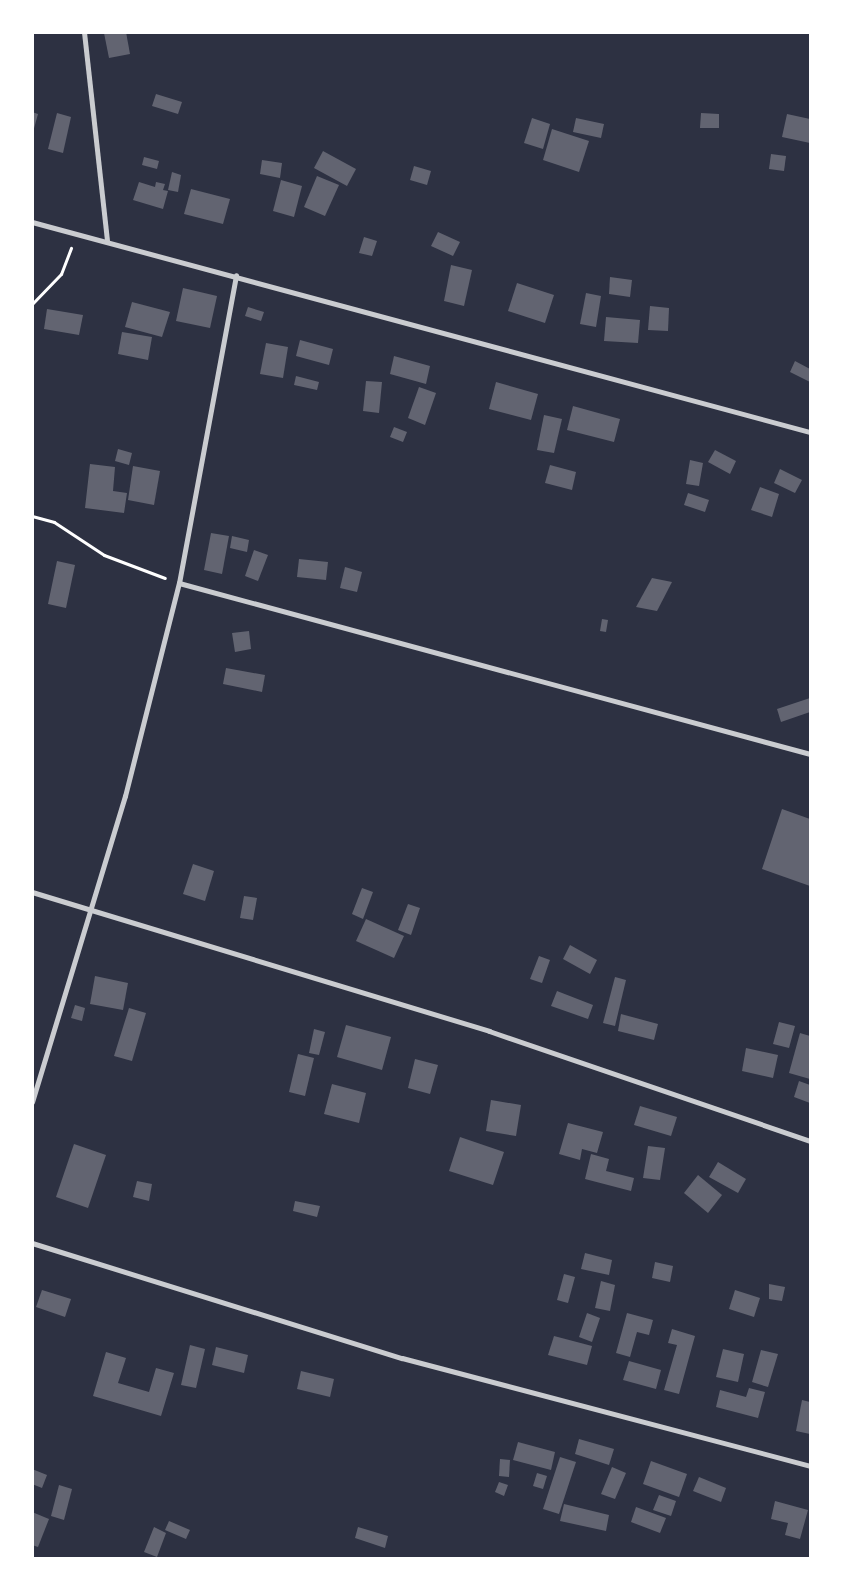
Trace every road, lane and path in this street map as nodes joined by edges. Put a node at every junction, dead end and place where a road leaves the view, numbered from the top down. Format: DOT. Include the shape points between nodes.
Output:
graph roads {
  1 [pos="84,32"];
  2 [pos="32,222"];
  3 [pos="74,233"];
  4 [pos="106,241"];
  5 [pos="236,275"];
  6 [pos="32,304"];
  7 [pos="32,336"];
  8 [pos="32,344"];
  9 [pos="810,432"];
  10 [pos="32,516"];
  11 [pos="180,583"];
  12 [pos="810,754"];
  13 [pos="32,892"];
  14 [pos="90,910"];
  15 [pos="32,1102"];
  16 [pos="810,1141"];
  17 [pos="32,1243"];
  18 [pos="810,1466"];
  1 -- 4 [label="street"];
  2 -- 3 [label="street"];
  3 -- 4 [label="street"];
  3 -- 6 [label="path" via="62,274"];
  4 -- 5 [label="street"];
  5 -- 9 [label="street"];
  5 -- 11 [label="street"];
  7 -- 8 [label="path"];
  10 -- 11 [label="path" via="54,522 104,554"];
  11 -- 12 [label="street"];
  11 -- 14 [label="street"];
  13 -- 14 [label="street"];
  14 -- 15 [label="street"];
  14 -- 16 [label="street" via="489,1031"];
  17 -- 18 [label="street" via="402,1358"];
}
